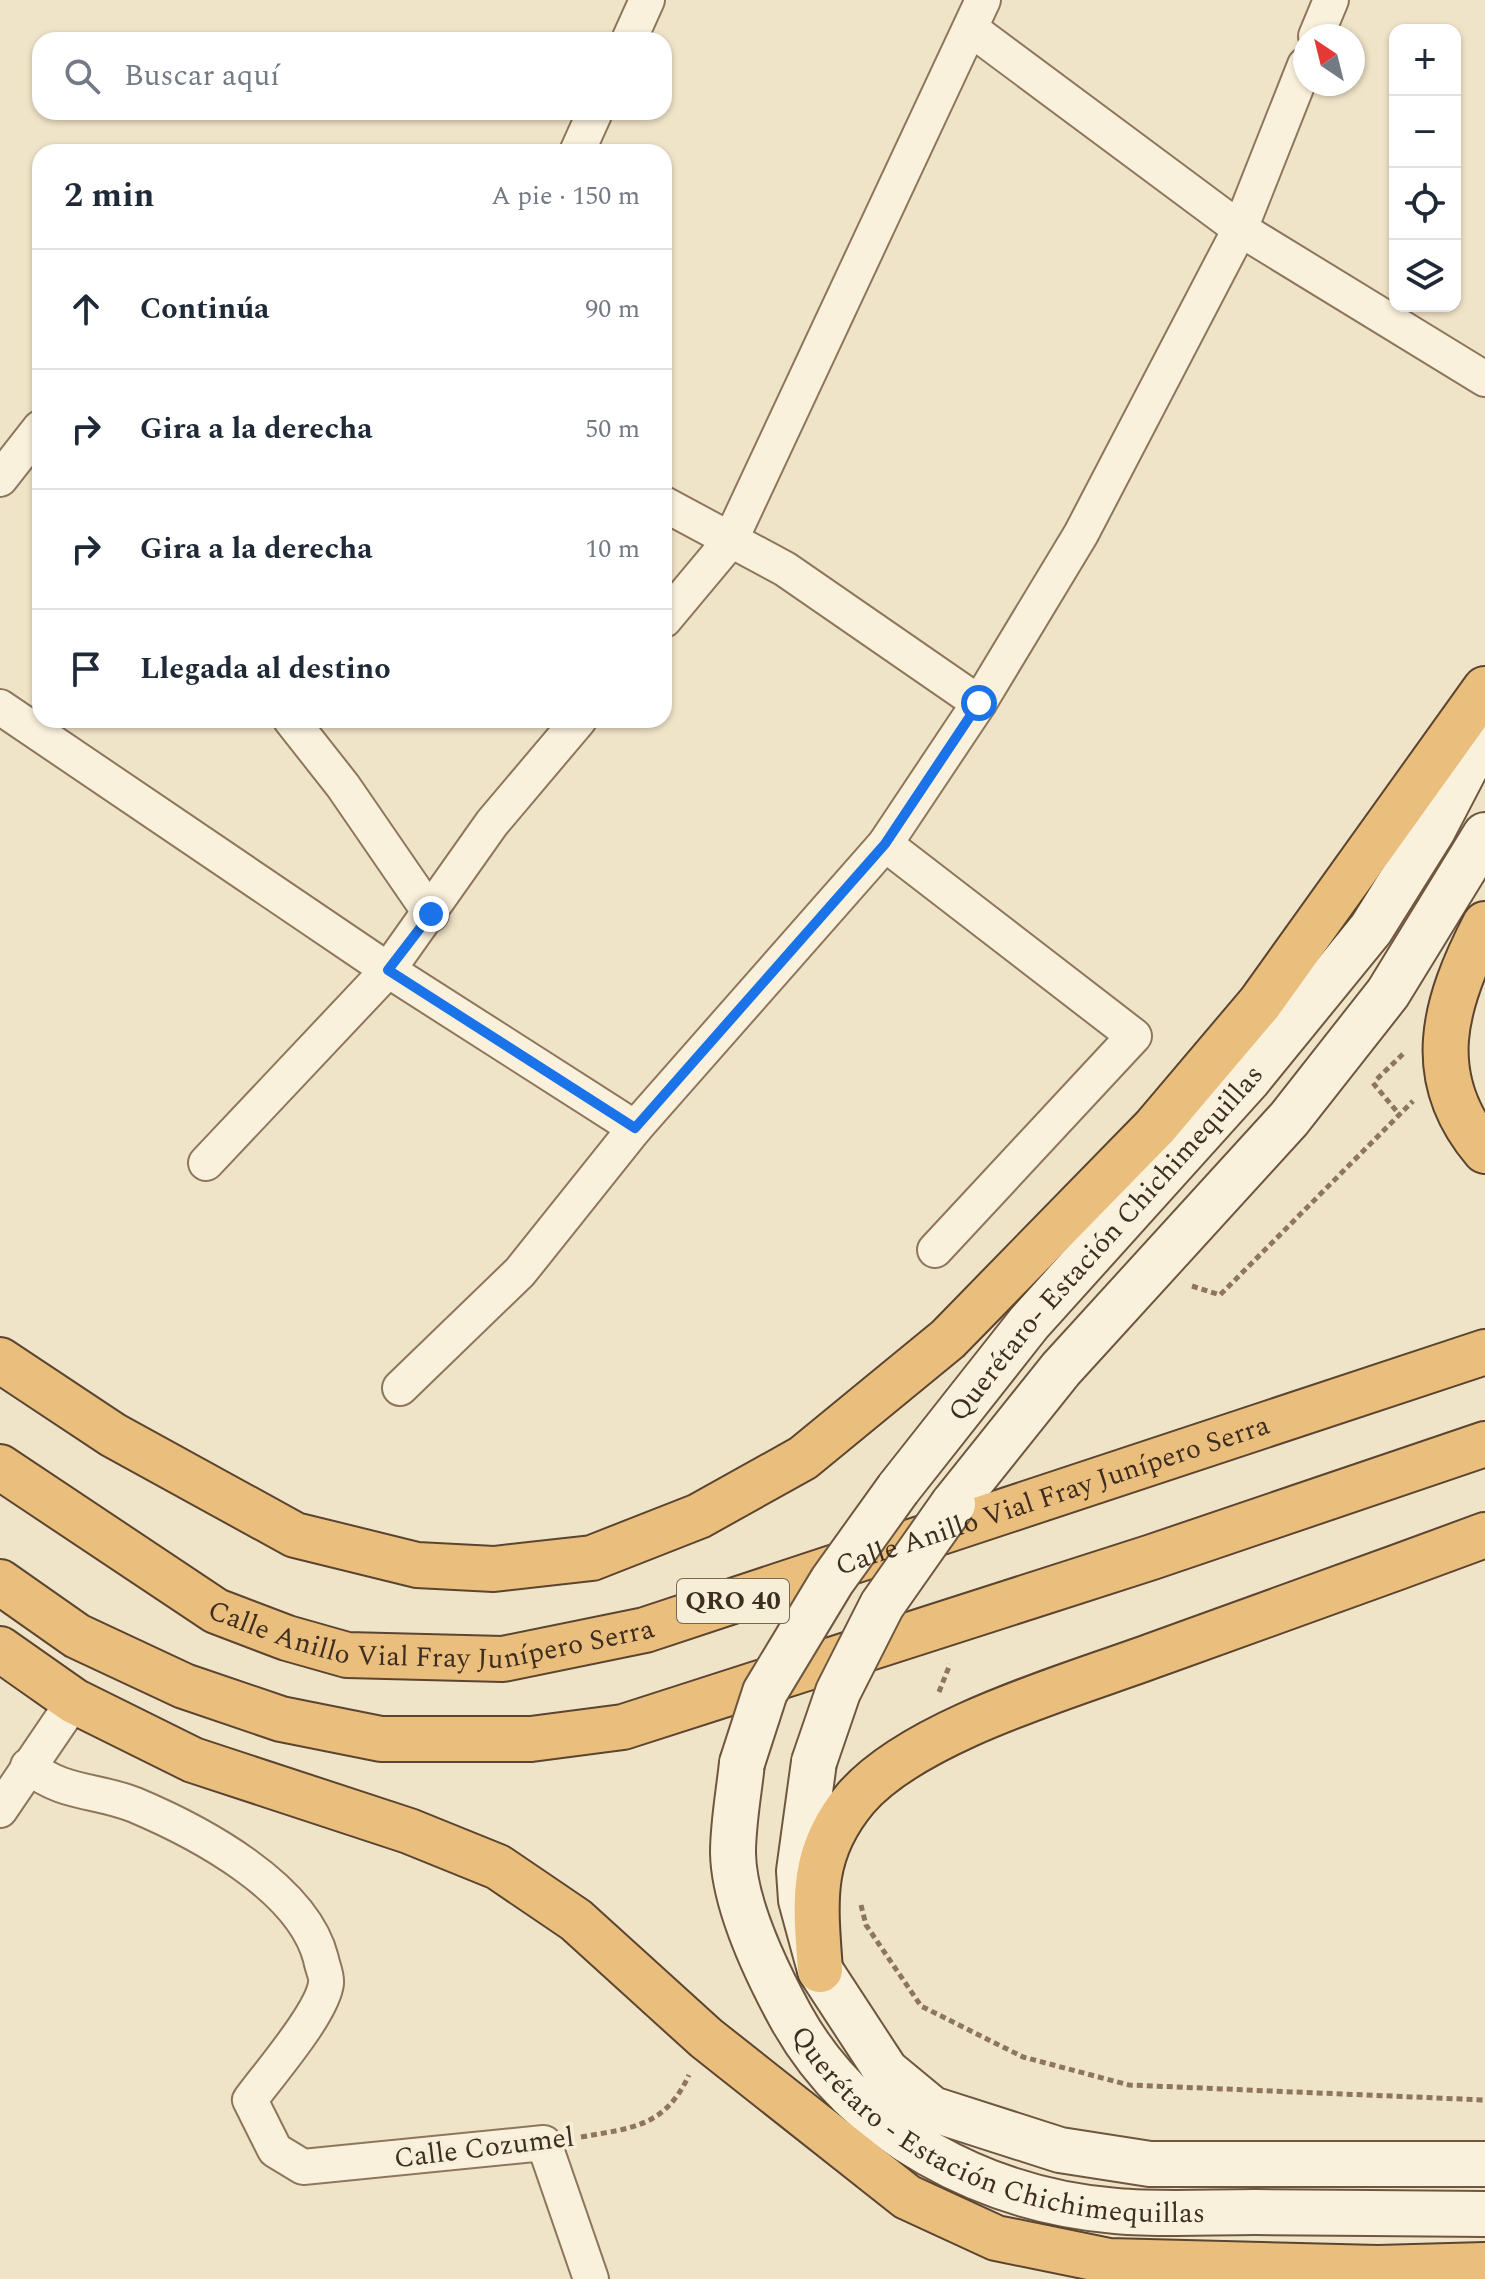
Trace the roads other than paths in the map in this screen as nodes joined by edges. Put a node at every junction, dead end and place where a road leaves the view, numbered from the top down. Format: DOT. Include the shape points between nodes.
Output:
graph roads {
  1 [pos="647,0"];
  2 [pos="1331,0"];
  3 [pos="977,15"];
  4 [pos="1321,24"];
  5 [pos="633,32"];
  6 [pos="1293,95"];
  7 [pos="591,120"];
  8 [pos="581,144"];
  9 [pos="1240,229"];
  10 [pos="1485,379"];
  11 [pos="32,438"];
  12 [pos="0,479"];
  13 [pos="672,508"];
  14 [pos="730,541"];
  15 [pos="672,610"];
  16 [pos="1485,689"];
  17 [pos="979,703"];
  18 [pos="0,707"];
  19 [pos="297,728"];
  20 [pos="572,728"];
  21 [pos="1485,730"];
  22 [pos="1485,835"];
  23 [pos="885,844"];
  24 [pos="431,914"];
  25 [pos="1485,924"];
  26 [pos="388,970"];
  27 [pos="635,1128"];
  28 [pos="1485,1151"];
  29 [pos="206,1163"];
  30 [pos="935,1250"];
  31 [pos="1485,1352"];
  32 [pos="0,1360"];
  33 [pos="400,1388"];
  34 [pos="1485,1444"];
  35 [pos="0,1467"];
  36 [pos="1485,1535"];
  37 [pos="0,1582"];
  38 [pos="0,1649"];
  39 [pos="74,1701"];
  40 [pos="814,1762"];
  41 [pos="742,1763"];
  42 [pos="39,1774"];
  43 [pos="0,1810"];
  44 [pos="820,1970"];
  45 [pos="1485,2164"];
  46 [pos="1485,2214"];
  47 [pos="1485,2265"];
  48 [pos="591,2279"];
  1 -- 5 [label="street"];
  2 -- 4 [label="street"];
  3 -- 9 [label="street"];
  3 -- 14 [label="street"];
  6 -- 9 [label="street"];
  7 -- 8 [label="street"];
  9 -- 10 [label="street"];
  9 -- 17 [label="street" via="1081,534"];
  11 -- 12 [label="street"];
  13 -- 14 [label="street"];
  14 -- 15 [label="street"];
  14 -- 17 [label="street" via="785,569"];
  16 -- 32 [label="highway" via="1260,1003 1155,1127 948,1339 803,1458 699,1516 592,1558 494,1569 417,1565 295,1535 113,1435"];
  17 -- 23 [label="street"];
  18 -- 26 [label="street"];
  19 -- 24 [label="street"];
  20 -- 24 [label="street" via="492,823"];
  21 -- 41 [label="main road, Querétaro- Estación Chichimequillas, bridge" via="1433,830 1371,929 1248,1080 1029,1323 898,1489 832,1581 765,1692"];
  22 -- 40 [label="main road, Querétaro- Estación Chichimequillas, bridge" via="1388,993 1289,1119 1061,1369 953,1504 882,1605 838,1692"];
  23 -- 27 [label="street"];
  23 -- 30 [label="street" via="1134,1036"];
  24 -- 26 [label="street"];
  25 -- 28 [label="highway" via="1450,1008 1447,1069 1447,1086 1465,1127"];
  26 -- 27 [label="street"];
  26 -- 29 [label="street"];
  27 -- 33 [label="street" via="520,1272"];
  31 -- 35 [label="highway, Calle Anillo Vial Fray Junípero Serra / QRO 40" via="645,1630 503,1659 347,1655 216,1611"];
  34 -- 37 [label="highway" via="623,1727 531,1739 381,1739 281,1719 184,1686 77,1636"];
  36 -- 44 [label="highway" via="1046,1695 902,1760 857,1798 821,1856 816,1906"];
  38 -- 39 [label="highway"];
  39 -- 42 [label="street"];
  39 -- 47 [label="highway" via="193,1760 409,1831 498,1867 576,1920 706,2038 907,2197 996,2238 1109,2261 1224,2267"];
  40 -- 44 [label="main road, Querétaro - Estación Chichimequillas" via="799,1871 801,1900"];
  41 -- 46 [label="main road, Querétaro - Estación Chichimequillas" via="733,1855 767,1973 808,2047 857,2102 904,2140 974,2177 1028,2196 1116,2211"];
  42 -- 43 [label="street"];
  42 -- 48 [label="street, Calle Cozumel" via="132,1804 210,1840 282,1896 315,1938 326,1982 318,2006 250,2100 275,2150 303,2167 544,2143"];
  44 -- 45 [label="main road, Querétaro - Estación Chichimequillas" via="886,2071 932,2109 1037,2144 1150,2164"];
}
